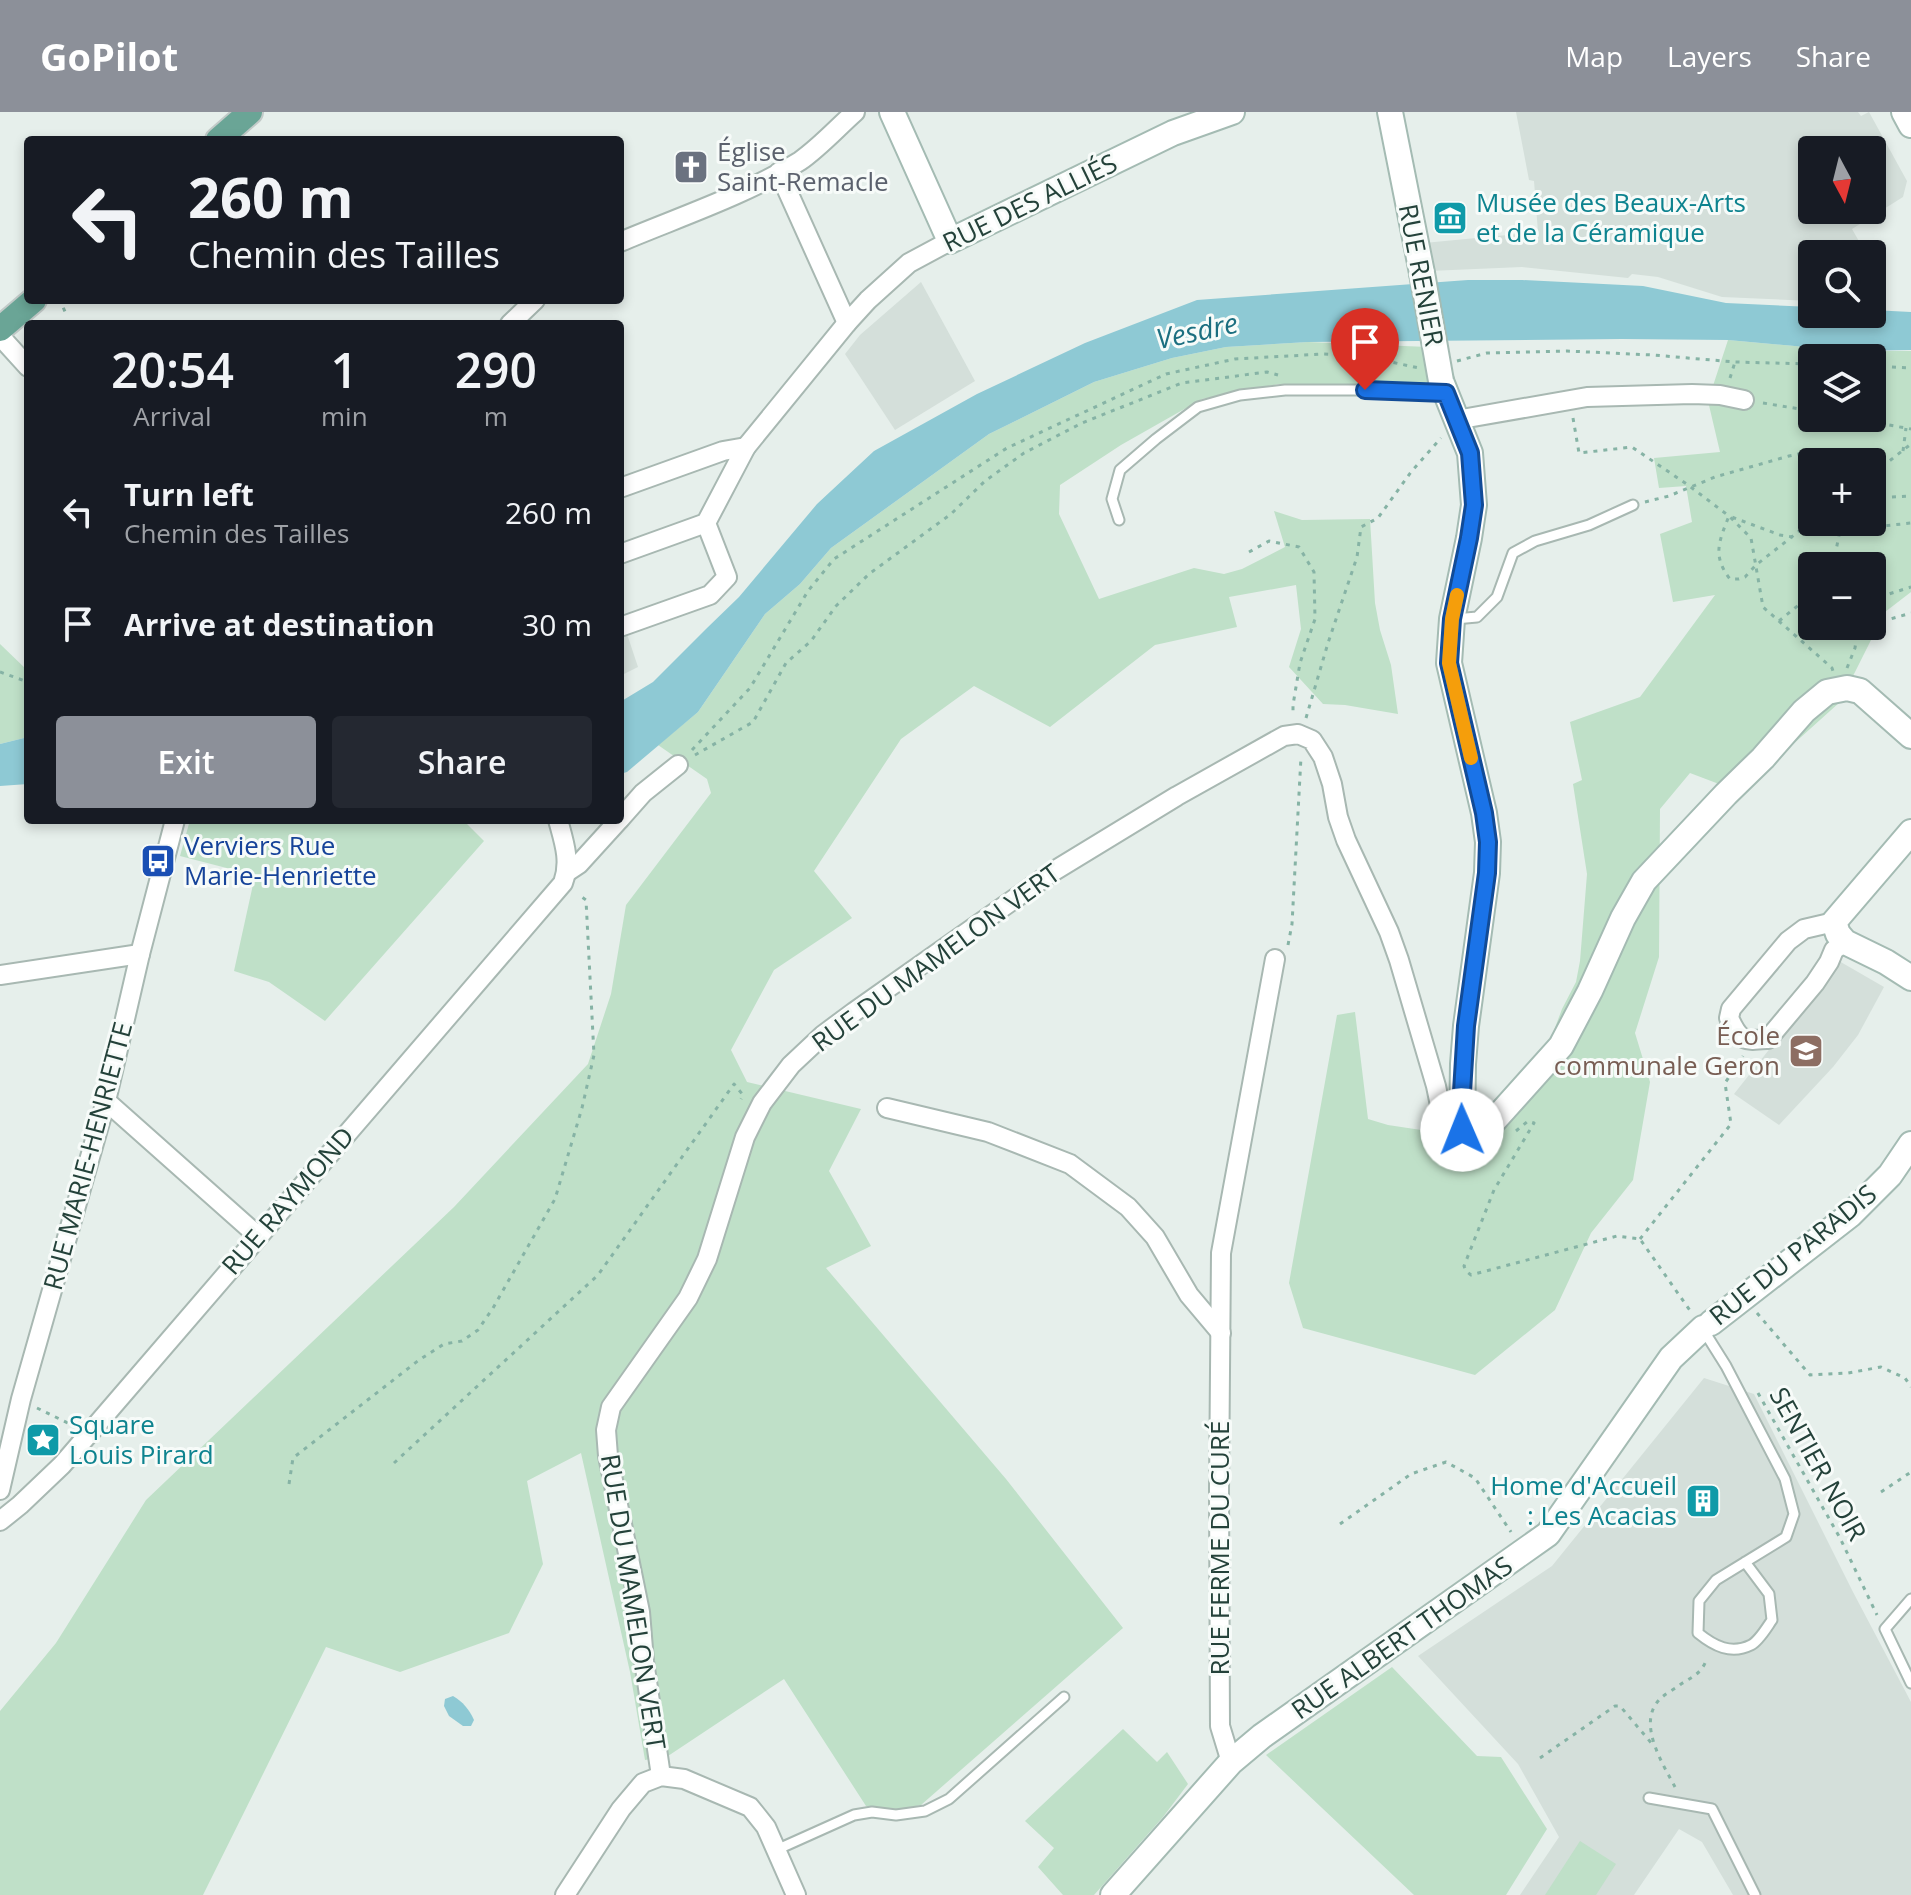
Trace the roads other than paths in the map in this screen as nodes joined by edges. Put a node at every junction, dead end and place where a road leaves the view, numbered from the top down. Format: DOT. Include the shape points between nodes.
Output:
graph roads {
  1 [pos="855,112"];
  2 [pos="892,112"];
  3 [pos="1232,112"];
  4 [pos="1390,112"];
  5 [pos="1904,112"];
  6 [pos="248,114"];
  7 [pos="1911,125"];
  8 [pos="223,136"];
  9 [pos="779,172"];
  10 [pos="624,240"];
  11 [pos="950,241"];
  12 [pos="29,304"];
  13 [pos="531,304"];
  14 [pos="514,320"];
  15 [pos="847,323"];
  16 [pos="0,329"];
  17 [pos="0,336"];
  18 [pos="24,363"];
  19 [pos="1441,376"];
  20 [pos="1744,400"];
  21 [pos="1456,420"];
  22 [pos="746,447"];
  23 [pos="624,487"];
  24 [pos="1633,505"];
  25 [pos="1119,520"];
  26 [pos="706,523"];
  27 [pos="624,553"];
  28 [pos="1452,619"];
  29 [pos="624,626"];
  30 [pos="1911,736"];
  31 [pos="678,765"];
  32 [pos="624,815"];
  33 [pos="174,824"];
  34 [pos="559,824"];
  35 [pos="616,824"];
  36 [pos="1911,832"];
  37 [pos="565,878"];
  38 [pos="1840,932"];
  39 [pos="140,954"];
  40 [pos="1275,959"];
  41 [pos="0,975"];
  42 [pos="1911,978"];
  43 [pos="106,1101"];
  44 [pos="887,1108"];
  45 [pos="1471,1141"];
  46 [pos="1911,1144"];
  47 [pos="258,1236"];
  48 [pos="1707,1326"];
  49 [pos="1221,1333"];
  50 [pos="5,1438"];
  51 [pos="0,1490"];
  52 [pos="0,1521"];
  53 [pos="1745,1562"];
  54 [pos="1911,1599"];
  55 [pos="1911,1683"];
  56 [pos="1064,1697"];
  57 [pos="1231,1762"];
  58 [pos="661,1776"];
  59 [pos="1649,1798"];
  60 [pos="776,1850"];
  61 [pos="565,1895"];
  62 [pos="796,1895"];
  63 [pos="1113,1895"];
  64 [pos="1755,1895"];
  1 -- 9 [label="street" via="803,159"];
  2 -- 11 [label="street"];
  3 -- 11 [label="street, RUE DES ALLIÉS" via="1173,133"];
  4 -- 19 [label="street, RUE RENIER, bridge"];
  5 -- 7 [label="street"];
  6 -- 8 [label="main road"];
  9 -- 10 [label="street"];
  9 -- 15 [label="street"];
  11 -- 15 [label="street, RUE DES ALLIÉS" via="909,263"];
  12 -- 16 [label="main road"];
  13 -- 14 [label="street"];
  15 -- 22 [label="street, RUE DES ALLIÉS"];
  17 -- 18 [label="street"];
  19 -- 21 [label="street, RUE RENIER"];
  19 -- 25 [label="lane" via="1387,390 1285,390 1198,407 1120,470 1112,499"];
  20 -- 21 [label="street" via="1692,394 1570,399"];
  21 -- 28 [label="street, RUE RENIER" via="1470,453 1474,505"];
  22 -- 23 [label="street"];
  22 -- 26 [label="street, RUE DES ALLIÉS"];
  24 -- 28 [label="lane" via="1513,553 1497,597 1477,617"];
  26 -- 27 [label="street"];
  26 -- 29 [label="street" via="727,577 710,595"];
  28 -- 45 [label="street, RUE RENIER" via="1449,663 1488,842 1463,1064 1462,1130"];
  30 -- 45 [label="street" via="1860,691 1827,692 1804,711 1644,881 1561,1046"];
  31 -- 32 [label="street, RUE RAYMOND"];
  33 -- 39 [label="street, RUE MARIE-HENRIETTE"];
  34 -- 37 [label="street" via="567,853"];
  35 -- 37 [label="street, RUE RAYMOND"];
  36 -- 38 [label="street"];
  37 -- 47 [label="street, RUE RAYMOND"];
  38 -- 38 [label="street" via="1815,983 1768,1039 1739,1037 1729,1018 1731,1009 1788,941 1804,929"];
  38 -- 42 [label="street"];
  39 -- 41 [label="street"];
  39 -- 43 [label="street, RUE MARIE-HENRIETTE"];
  40 -- 49 [label="street, RUE FERME DU CURÉ" via="1221,1253"];
  43 -- 47 [label="street"];
  43 -- 50 [label="street, RUE MARIE-HENRIETTE" via="21,1399"];
  44 -- 49 [label="street" via="988,1132 1070,1164 1128,1207 1155,1237 1189,1295"];
  45 -- 58 [label="street, RUE DU MAMELON VERT" via="1461,1148 1450,1144 1389,932 1346,840 1323,757 1312,740 1298,734 1284,736 1177,796 1042,879 823,1035 762,1103 745,1137 703,1269 611,1407 608,1456 640,1612"];
  46 -- 48 [label="street, RUE DU PARADIS" via="1890,1175 1850,1215"];
  47 -- 52 [label="street, RUE RAYMOND" via="62,1465"];
  48 -- 53 [label="lane" via="1785,1479 1794,1514 1786,1537"];
  48 -- 57 [label="street, RUE ALBERT THOMAS" via="1671,1358 1548,1534"];
  49 -- 57 [label="street, RUE FERME DU CURÉ" via="1220,1726"];
  50 -- 51 [label="street, RUE MARIE-HENRIETTE"];
  53 -- 53 [label="lane" via="1716,1580 1699,1601 1698,1633 1727,1650 1753,1644 1772,1620 1769,1594"];
  54 -- 55 [label="lane" via="1885,1629"];
  56 -- 60 [label="lane" via="949,1799 925,1811 854,1815"];
  57 -- 63 [label="street, RUE ALBERT THOMAS"];
  58 -- 60 [label="street" via="684,1779 750,1807"];
  58 -- 61 [label="street" via="643,1783 621,1809"];
  59 -- 64 [label="lane" via="1712,1809"];
  60 -- 62 [label="street"];
}
